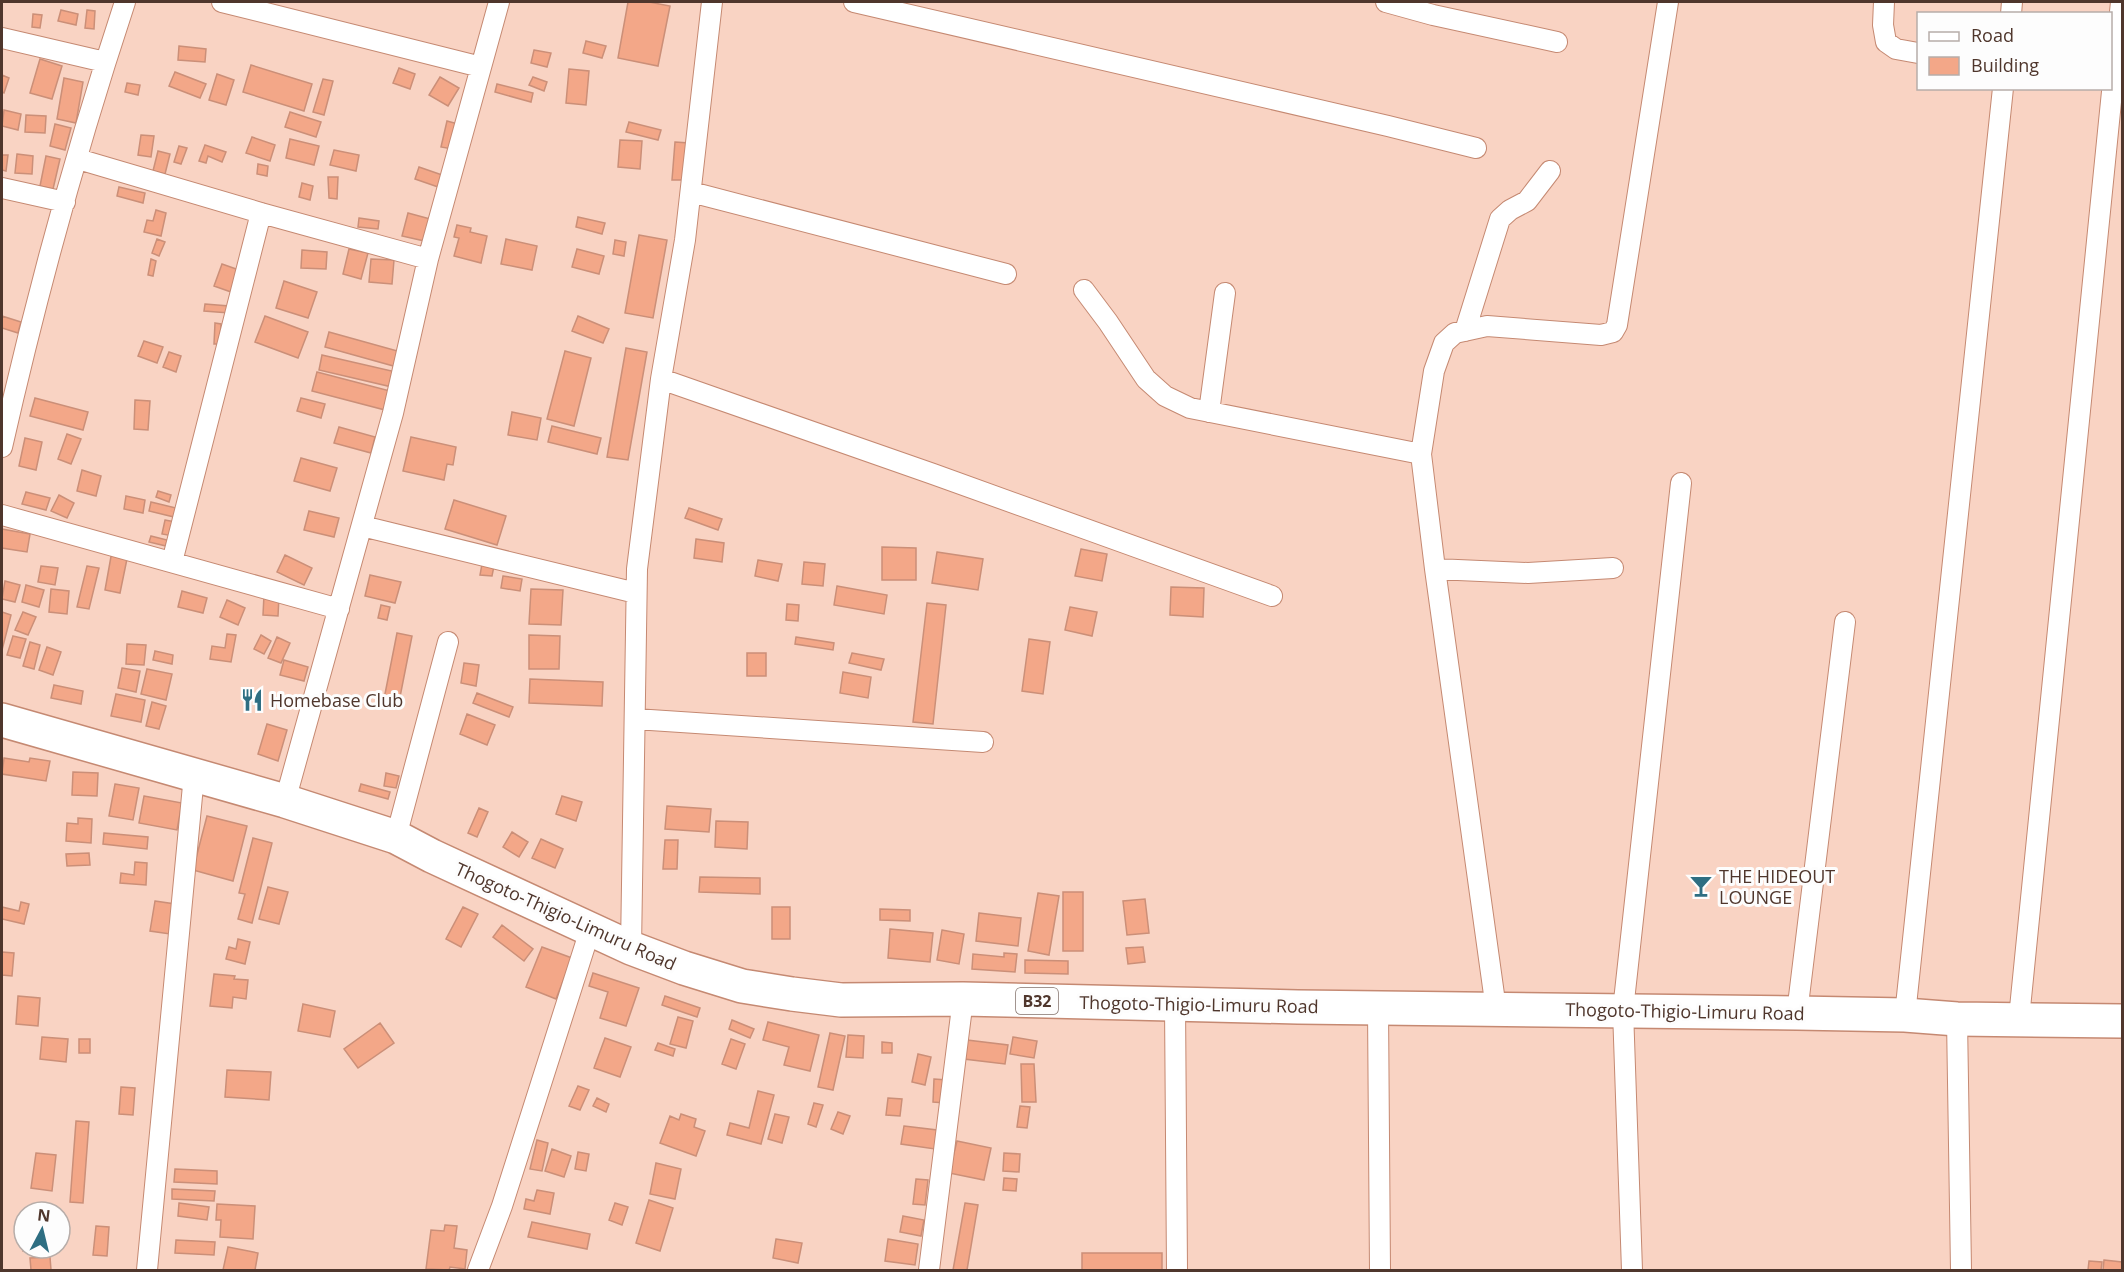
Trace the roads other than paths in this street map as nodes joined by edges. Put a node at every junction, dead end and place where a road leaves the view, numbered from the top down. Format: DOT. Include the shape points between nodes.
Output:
graph roads {
  1 [pos="125,2"];
  2 [pos="222,2"];
  3 [pos="499,2"];
  4 [pos="712,2"];
  5 [pos="854,2"];
  6 [pos="1386,2"];
  7 [pos="1668,2"];
  8 [pos="1884,2"];
  9 [pos="2121,2"];
  10 [pos="2,38"];
  11 [pos="1557,42"];
  12 [pos="1917,53"];
  13 [pos="105,62"];
  14 [pos="481,67"];
  15 [pos="2003,90"];
  16 [pos="1476,148"];
  17 [pos="78,159"];
  18 [pos="1550,171"];
  19 [pos="2,188"];
  20 [pos="691,192"];
  21 [pos="65,202"];
  22 [pos="261,213"];
  23 [pos="428,259"];
  24 [pos="1006,274"];
  25 [pos="1084,290"];
  26 [pos="1225,293"];
  27 [pos="1465,331"];
  28 [pos="661,380"];
  29 [pos="8,385"];
  30 [pos="1209,412"];
  31 [pos="2,447"];
  32 [pos="1421,454"];
  33 [pos="1681,483"];
  34 [pos="2,515"];
  35 [pos="362,526"];
  36 [pos="172,562"];
  37 [pos="1613,568"];
  38 [pos="1435,570"];
  39 [pos="636,593"];
  40 [pos="1272,596"];
  41 [pos="339,609"];
  42 [pos="1845,622"];
  43 [pos="448,642"];
  44 [pos="635,719"];
  45 [pos="2,720"];
  46 [pos="983,741"];
  47 [pos="194,775"];
  48 [pos="285,801"];
  49 [pos="396,837"];
  50 [pos="590,930"];
  51 [pos="631,948"];
  52 [pos="963,999"];
  53 [pos="1174,1004"];
  54 [pos="1378,1008"];
  55 [pos="1496,1009"];
  56 [pos="1623,1010"];
  57 [pos="1797,1013"];
  58 [pos="1905,1016"];
  59 [pos="2019,1018"];
  60 [pos="1957,1019"];
  61 [pos="2122,1021"];
  62 [pos="147,1270"];
  63 [pos="478,1270"];
  64 [pos="929,1270"];
  65 [pos="1177,1270"];
  66 [pos="1380,1270"];
  67 [pos="1632,1270"];
  68 [pos="1961,1270"];
  1 -- 13 [label="street"];
  2 -- 14 [label="street"];
  3 -- 14 [label="street"];
  4 -- 20 [label="street"];
  5 -- 16 [label="street"];
  6 -- 11 [label="street"];
  7 -- 27 [label="street" via="1627,268 1613,332 1601,335 1487,326"];
  8 -- 12 [label="street" via="1882,25 1886,42 1896,49"];
  9 -- 59 [label="street"];
  10 -- 13 [label="street"];
  13 -- 17 [label="street"];
  14 -- 23 [label="street"];
  15 -- 58 [label="street"];
  17 -- 21 [label="street"];
  17 -- 22 [label="street"];
  18 -- 27 [label="street" via="1527,201 1500,219"];
  19 -- 21 [label="street"];
  20 -- 24 [label="street"];
  20 -- 28 [label="street"];
  21 -- 29 [label="street"];
  22 -- 23 [label="street"];
  22 -- 36 [label="street"];
  23 -- 35 [label="street"];
  25 -- 30 [label="street" via="1146,379 1165,396"];
  26 -- 30 [label="street"];
  27 -- 32 [label="street" via="1449,338 1440,354"];
  28 -- 39 [label="street"];
  28 -- 40 [label="street"];
  29 -- 31 [label="street"];
  30 -- 32 [label="street"];
  32 -- 38 [label="street"];
  33 -- 56 [label="street"];
  34 -- 36 [label="street"];
  35 -- 39 [label="street"];
  35 -- 41 [label="street"];
  36 -- 41 [label="street"];
  37 -- 38 [label="street" via="1528,573"];
  38 -- 55 [label="street"];
  39 -- 44 [label="street"];
  41 -- 48 [label="street"];
  42 -- 57 [label="street"];
  43 -- 49 [label="street"];
  44 -- 46 [label="street"];
  44 -- 51 [label="street"];
  45 -- 47 [label="highway, Thogoto-Thigio-Limuru Road / B32"];
  47 -- 48 [label="highway, Thogoto-Thigio-Limuru Road / B32"];
  47 -- 62 [label="street"];
  48 -- 49 [label="highway, Thogoto-Thigio-Limuru Road / B32"];
  49 -- 50 [label="highway, Thogoto-Thigio-Limuru Road / B32"];
  50 -- 51 [label="highway, Thogoto-Thigio-Limuru Road / B32"];
  50 -- 63 [label="street"];
  51 -- 52 [label="highway, Thogoto-Thigio-Limuru Road / B32" via="742,986 792,994 841,1000"];
  52 -- 53 [label="highway, Thogoto-Thigio-Limuru Road / B32"];
  52 -- 64 [label="street"];
  53 -- 54 [label="highway, Thogoto-Thigio-Limuru Road / B32"];
  53 -- 65 [label="street"];
  54 -- 55 [label="highway, Thogoto-Thigio-Limuru Road / B32"];
  54 -- 66 [label="street"];
  55 -- 56 [label="highway, Thogoto-Thigio-Limuru Road / B32"];
  56 -- 57 [label="highway, Thogoto-Thigio-Limuru Road / B32"];
  56 -- 67 [label="street"];
  57 -- 58 [label="highway, Thogoto-Thigio-Limuru Road / B32"];
  58 -- 60 [label="highway, Thogoto-Thigio-Limuru Road / B32"];
  59 -- 60 [label="highway, Thogoto-Thigio-Limuru Road / B32"];
  59 -- 61 [label="highway, Thogoto-Thigio-Limuru Road / B32"];
  60 -- 68 [label="street"];
}
